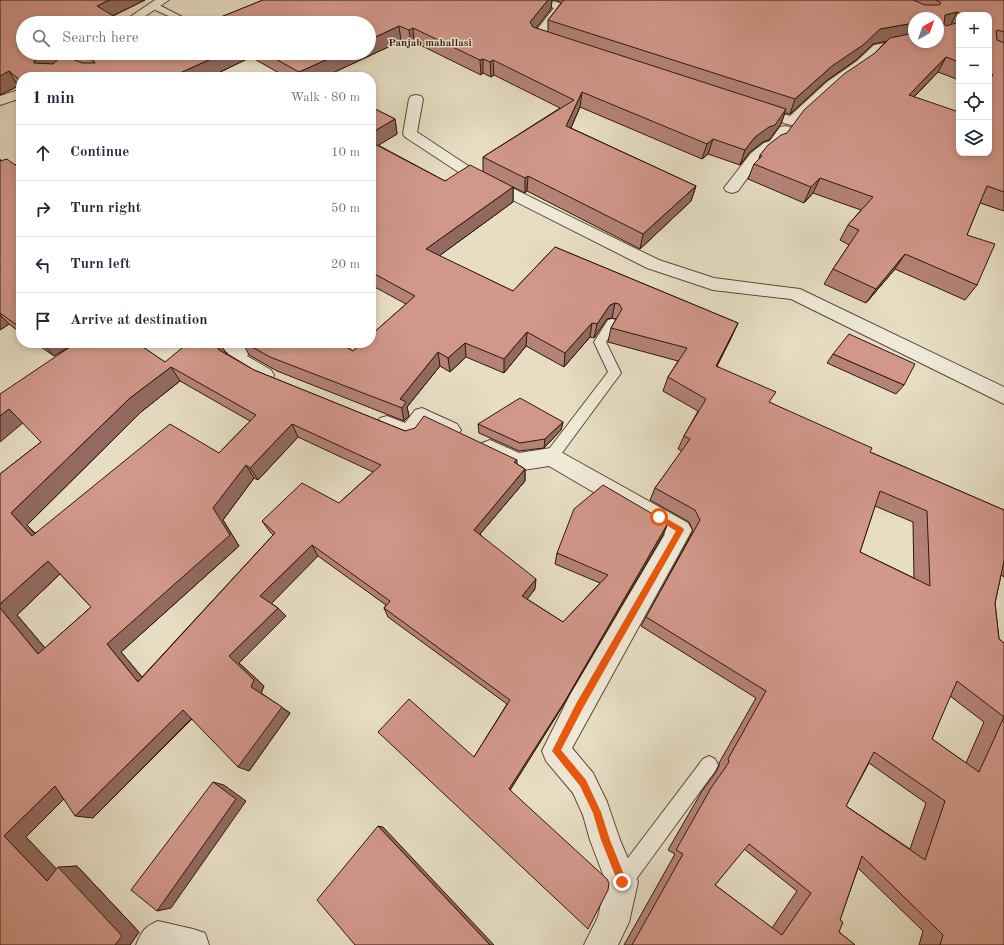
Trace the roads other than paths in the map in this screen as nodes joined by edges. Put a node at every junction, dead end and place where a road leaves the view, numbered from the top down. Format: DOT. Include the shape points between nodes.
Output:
graph roads {
  1 [pos="539,0"];
  2 [pos="158,3"];
  3 [pos="138,16"];
  4 [pos="179,16"];
  5 [pos="908,42"];
  6 [pos="567,47"];
  7 [pos="77,60"];
  8 [pos="61,72"];
  9 [pos="16,95"];
  10 [pos="416,99"];
  11 [pos="0,101"];
  12 [pos="739,103"];
  13 [pos="792,121"];
  14 [pos="732,188"];
  15 [pos="612,322"];
  16 [pos="236,348"];
  17 [pos="283,384"];
  18 [pos="1004,396"];
  19 [pos="370,418"];
  20 [pos="551,457"];
  21 [pos="709,765"];
  22 [pos="622,882"];
  23 [pos="152,945"];
  24 [pos="193,945"];
  25 [pos="600,945"];
  1 -- 6 [label="street" via="561,7 537,37"];
  2 -- 3 [label="street"];
  2 -- 4 [label="lane"];
  5 -- 13 [label="street" via="878,48"];
  7 -- 8 [label="street"];
  9 -- 11 [label="street"];
  10 -- 18 [label="street" via="410,134 468,172 653,264 713,284 794,292"];
  12 -- 13 [label="street"];
  13 -- 14 [label="street" via="775,144 756,156"];
  15 -- 20 [label="lane" via="600,342 615,373"];
  16 -- 17 [label="street" via="240,351 235,358"];
  19 -- 20 [label="street" via="409,434 422,416 517,462"];
  20 -- 22 [label="street" via="680,530 556,751 583,783 597,812"];
  21 -- 22 [label="lane"];
  22 -- 25 [label="street" via="613,922"];
  23 -- 24 [label="street" via="158,937"];
}
